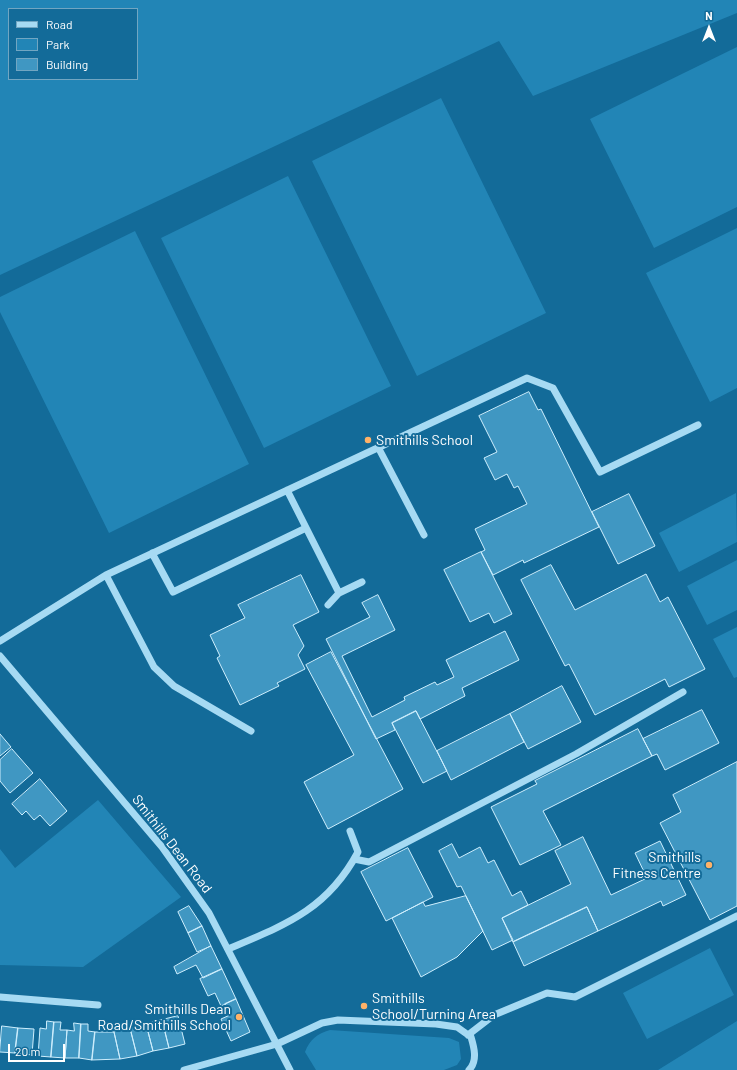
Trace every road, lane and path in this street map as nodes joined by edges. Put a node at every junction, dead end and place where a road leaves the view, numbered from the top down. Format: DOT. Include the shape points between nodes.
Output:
graph roads {
  1 [pos="698,425"];
  2 [pos="378,447"];
  3 [pos="286,490"];
  4 [pos="306,528"];
  5 [pos="424,535"];
  6 [pos="152,553"];
  7 [pos="106,575"];
  8 [pos="362,582"];
  9 [pos="339,593"];
  10 [pos="328,605"];
  11 [pos="0,641"];
  12 [pos="0,656"];
  13 [pos="683,692"];
  14 [pos="251,731"];
  15 [pos="350,831"];
  16 [pos="354,859"];
  17 [pos="737,916"];
  18 [pos="228,949"];
  19 [pos="0,997"];
  20 [pos="98,1005"];
  21 [pos="468,1035"];
  22 [pos="277,1044"];
  23 [pos="193,1069"];
  24 [pos="184,1070"];
  25 [pos="290,1070"];
  26 [pos="469,1070"];
  1 -- 2 [label="street" via="600,472 553,388 528,378"];
  2 -- 3 [label="street"];
  2 -- 5 [label="street"];
  3 -- 4 [label="street"];
  3 -- 6 [label="street"];
  4 -- 6 [label="street" via="173,592"];
  4 -- 9 [label="street"];
  6 -- 7 [label="street"];
  7 -- 11 [label="street"];
  7 -- 14 [label="street" via="154,667 174,686"];
  8 -- 9 [label="street"];
  9 -- 10 [label="street"];
  12 -- 18 [label="street, Smithills Dean Road" via="162,847 209,912"];
  13 -- 16 [label="street" via="576,754 369,862"];
  15 -- 16 [label="street" via="358,852"];
  16 -- 18 [label="street" via="317,905 287,924"];
  17 -- 21 [label="street" via="575,997 547,993 494,1015"];
  18 -- 22 [label="street, Smithills Dean Road"];
  19 -- 20 [label="street"];
  21 -- 22 [label="street" via="456,1027 436,1024 338,1020 322,1023"];
  21 -- 26 [label="street" via="471,1036 475,1053"];
  22 -- 23 [label="street"];
  22 -- 25 [label="street, Smithills Dean Road"];
  23 -- 24 [label="street"];
}
